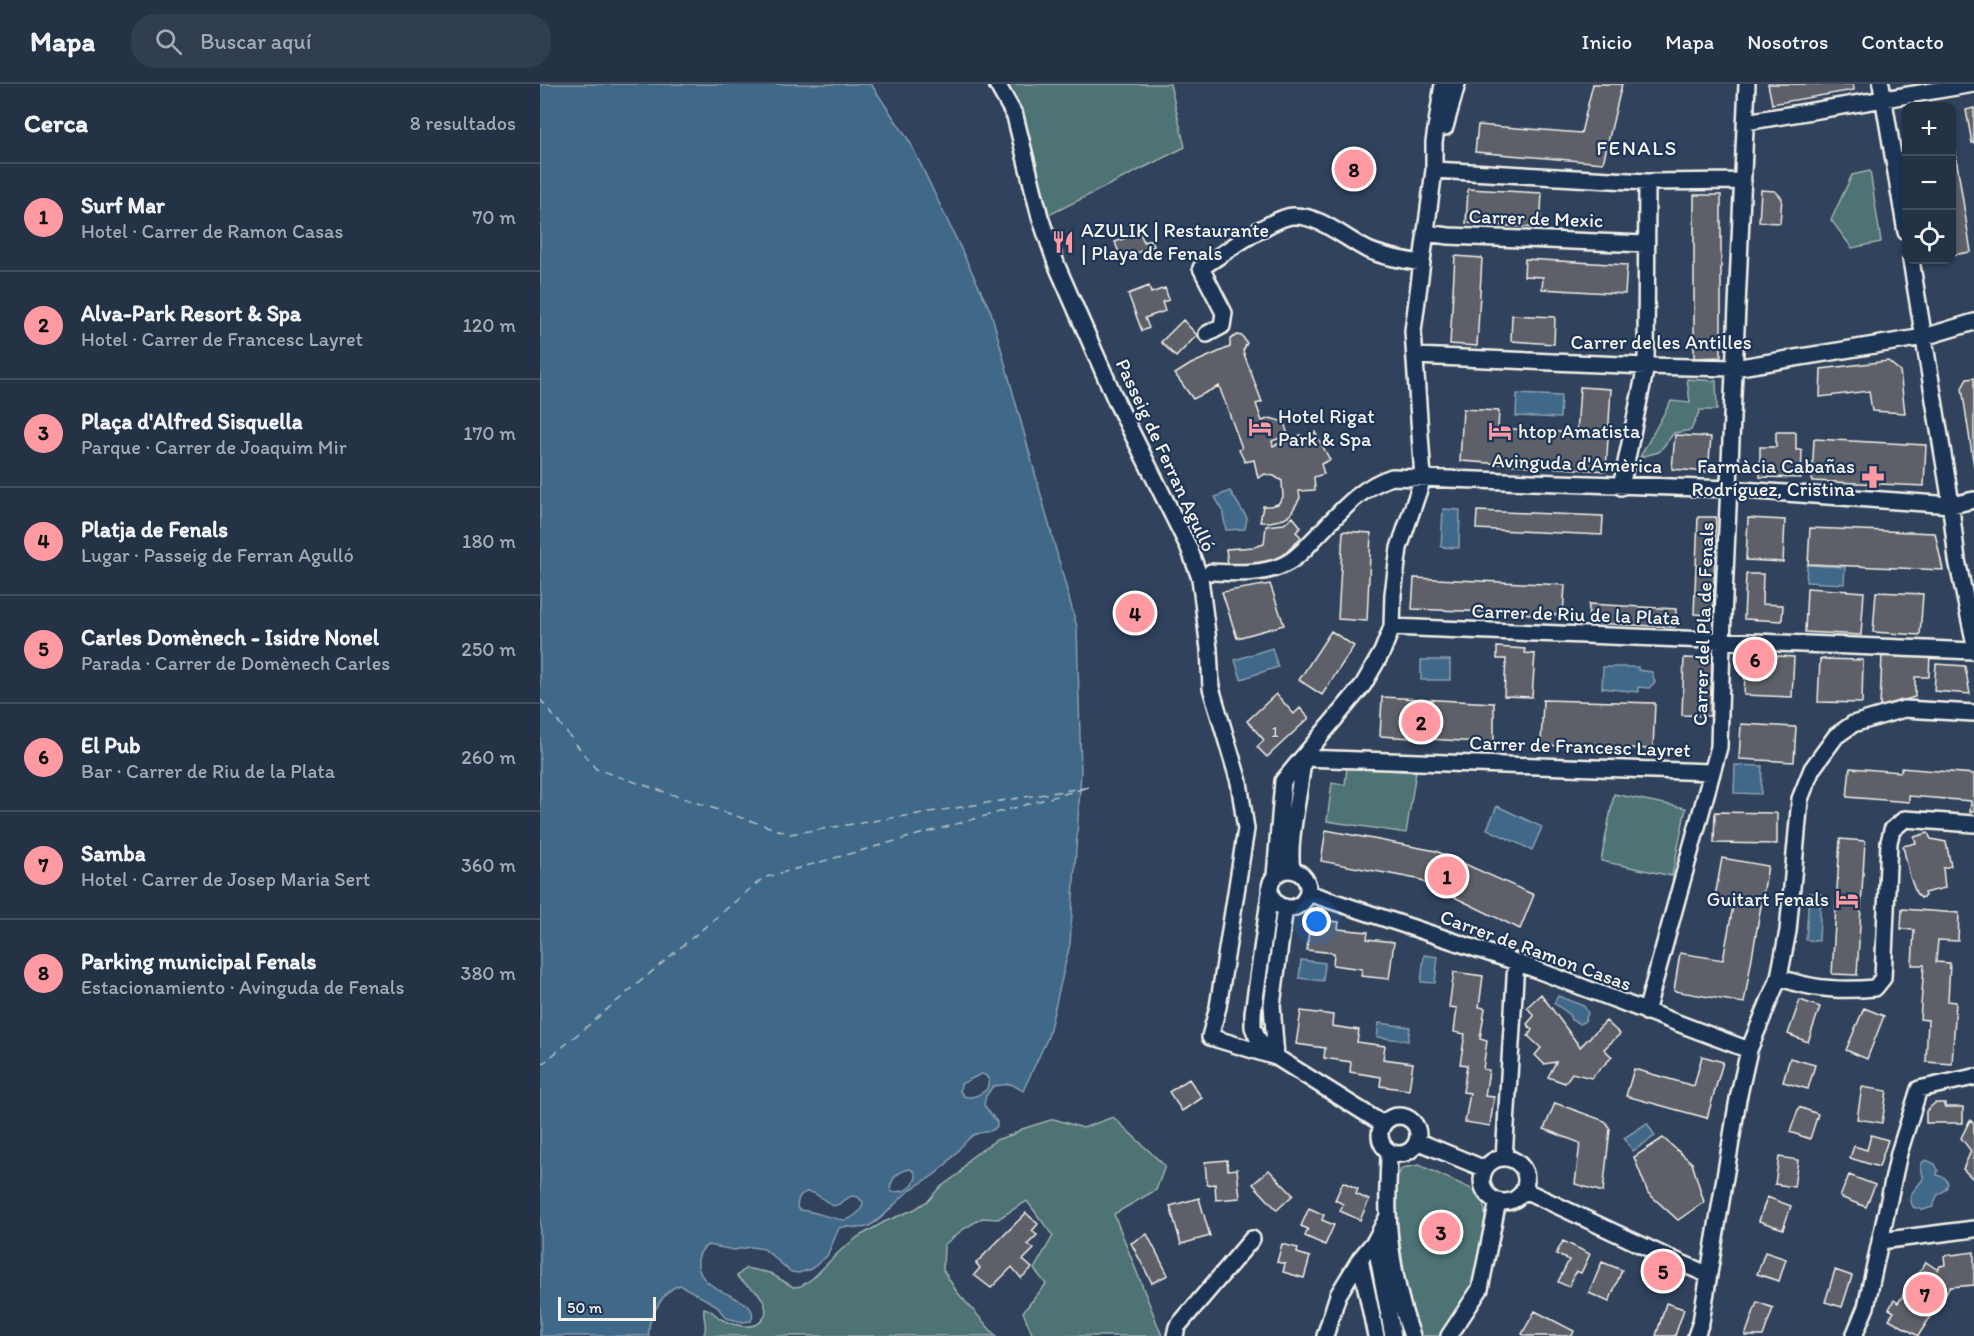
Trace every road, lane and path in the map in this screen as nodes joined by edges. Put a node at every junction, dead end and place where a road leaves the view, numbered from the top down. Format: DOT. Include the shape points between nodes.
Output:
graph roads {
  1 [pos="997,84"];
  2 [pos="1443,84"];
  3 [pos="1456,84"];
  4 [pos="1747,84"];
  5 [pos="1881,84"];
  6 [pos="1974,84"];
  7 [pos="1884,100"];
  8 [pos="1746,122"];
  9 [pos="1434,170"];
  10 [pos="1743,181"];
  11 [pos="1647,182"];
  12 [pos="1902,210"];
  13 [pos="1425,233"];
  14 [pos="1645,244"];
  15 [pos="1422,263"];
  16 [pos="1912,264"];
  17 [pos="1974,322"];
  18 [pos="1207,334"];
  19 [pos="1924,337"];
  20 [pos="1415,356"];
  21 [pos="1646,366"];
  22 [pos="1734,368"];
  23 [pos="1423,478"];
  24 [pos="1621,487"];
  25 [pos="1729,489"];
  26 [pos="1974,500"];
  27 [pos="1952,505"];
  28 [pos="1211,572"];
  29 [pos="1392,627"];
  30 [pos="1974,640"];
  31 [pos="1722,641"];
  32 [pos="1974,651"];
  33 [pos="1974,712"];
  34 [pos="1303,758"];
  35 [pos="1712,772"];
  36 [pos="1974,824"];
  37 [pos="1292,870"];
  38 [pos="1275,876"];
  39 [pos="1270,893"];
  40 [pos="1308,893"];
  41 [pos="1285,907"];
  42 [pos="1516,962"];
  43 [pos="1779,977"];
  44 [pos="1646,1012"];
  45 [pos="1749,1050"];
  46 [pos="1276,1057"];
  47 [pos="1974,1077"];
  48 [pos="1383,1124"];
  49 [pos="1417,1141"];
  50 [pos="1389,1151"];
  51 [pos="1504,1158"];
  52 [pos="1485,1169"];
  53 [pos="1524,1190"];
  54 [pos="1498,1201"];
  55 [pos="1388,1216"];
  56 [pos="1974,1229"];
  57 [pos="1251,1239"];
  58 [pos="1375,1241"];
  59 [pos="1880,1241"];
  60 [pos="1360,1259"];
  61 [pos="1709,1275"];
  62 [pos="1856,1335"];
  63 [pos="1175,1336"];
  64 [pos="1325,1336"];
  65 [pos="1376,1336"];
  66 [pos="1393,1336"];
  67 [pos="1412,1336"];
  68 [pos="1449,1336"];
  69 [pos="1696,1336"];
  1 -- 46 [label="street, Passeig de Ferran Agulló" via="1015,116 1040,217 1057,266 1200,578 1211,688 1239,782 1246,829 1210,1037"];
  2 -- 9 [label="street"];
  3 -- 9 [label="street"];
  4 -- 8 [label="street, Carrer del Pla de Fenals"];
  5 -- 7 [label="street"];
  6 -- 7 [label="street"];
  7 -- 8 [label="street"];
  7 -- 12 [label="street"];
  8 -- 10 [label="street, Carrer del Pla de Fenals"];
  9 -- 11 [label="street"];
  9 -- 13 [label="street"];
  10 -- 11 [label="street"];
  10 -- 22 [label="street, Carrer del Pla de Fenals"];
  11 -- 14 [label="street"];
  13 -- 14 [label="street, Carrer de Mexic"];
  13 -- 15 [label="street"];
  14 -- 21 [label="street"];
  15 -- 18 [label="street" via="1368,250 1316,220 1293,216 1276,221 1201,268 1224,313 1222,326"];
  15 -- 20 [label="street" via="1413,331"];
  16 -- 19 [label="street"];
  17 -- 19 [label="street, Carrer de les Antilles"];
  19 -- 22 [label="street, Carrer de les Antilles"];
  19 -- 27 [label="street"];
  20 -- 21 [label="street, Carrer de les Antilles"];
  20 -- 23 [label="street"];
  21 -- 22 [label="street, Carrer de les Antilles"];
  21 -- 24 [label="street"];
  22 -- 25 [label="street, Carrer del Pla de Fenals"];
  23 -- 24 [label="street, Avinguda d'Amèrica"];
  23 -- 28 [label="street, Avinguda d'Amèrica" via="1392,477 1378,481 1284,565 1257,572"];
  23 -- 29 [label="street" via="1399,549"];
  24 -- 25 [label="street, Avinguda d'Amèrica"];
  25 -- 27 [label="street, Avinguda d'Amèrica"];
  25 -- 31 [label="street, Carrer del Pla de Fenals"];
  26 -- 27 [label="street, Avinguda d'Amèrica"];
  27 -- 30 [label="street" via="1957,560"];
  29 -- 31 [label="street, Carrer de Riu de la Plata"];
  29 -- 34 [label="street" via="1363,685"];
  31 -- 32 [label="street, Carrer de Riu de la Plata"];
  31 -- 35 [label="street, Carrer del Pla de Fenals" via="1719,747"];
  33 -- 43 [label="street" via="1905,709 1853,724 1836,736 1812,769 1800,799 1788,931"];
  34 -- 35 [label="street, Carrer de Francesc Layret"];
  34 -- 37 [label="street" via="1290,856"];
  34 -- 38 [label="street" via="1283,781"];
  35 -- 44 [label="street, Carrer del Pla de Fenals"];
  36 -- 43 [label="street" via="1905,819 1892,830 1883,978 1875,988 1796,984"];
  37 -- 38 [label="street"];
  37 -- 40 [label="street" via="1304,876"];
  38 -- 39 [label="street"];
  39 -- 41 [label="street" via="1273,900"];
  39 -- 46 [label="street" via="1253,1028"];
  40 -- 41 [label="street" via="1299,906"];
  40 -- 42 [label="street, Carrer de Ramon Casas"];
  41 -- 46 [label="street" via="1272,1005"];
  42 -- 44 [label="street, Carrer de Ramon Casas"];
  42 -- 51 [label="street"];
  43 -- 45 [label="street"];
  44 -- 45 [label="street, Carrer de Ramon Casas"];
  45 -- 61 [label="street"];
  46 -- 48 [label="street"];
  47 -- 59 [label="street" via="1918,1089"];
  48 -- 49 [label="street" via="1404,1116 1414,1123"];
  48 -- 50 [label="street" via="1381,1142"];
  49 -- 50 [label="street" via="1406,1153"];
  49 -- 52 [label="street"];
  50 -- 55 [label="street"];
  51 -- 52 [label="street"];
  51 -- 53 [label="street" via="1523,1169"];
  52 -- 54 [label="street" via="1484,1188"];
  53 -- 54 [label="street" via="1513,1200"];
  53 -- 61 [label="street"];
  54 -- 68 [label="street" via="1480,1289"];
  55 -- 58 [label="street"];
  55 -- 67 [label="street" via="1402,1305"];
  56 -- 59 [label="street"];
  57 -- 63 [label="street" via="1178,1327"];
  58 -- 60 [label="street"];
  58 -- 66 [label="street"];
  59 -- 62 [label="street"];
  60 -- 64 [label="street" via="1338,1295"];
  60 -- 65 [label="street"];
  61 -- 69 [label="street"];
}
